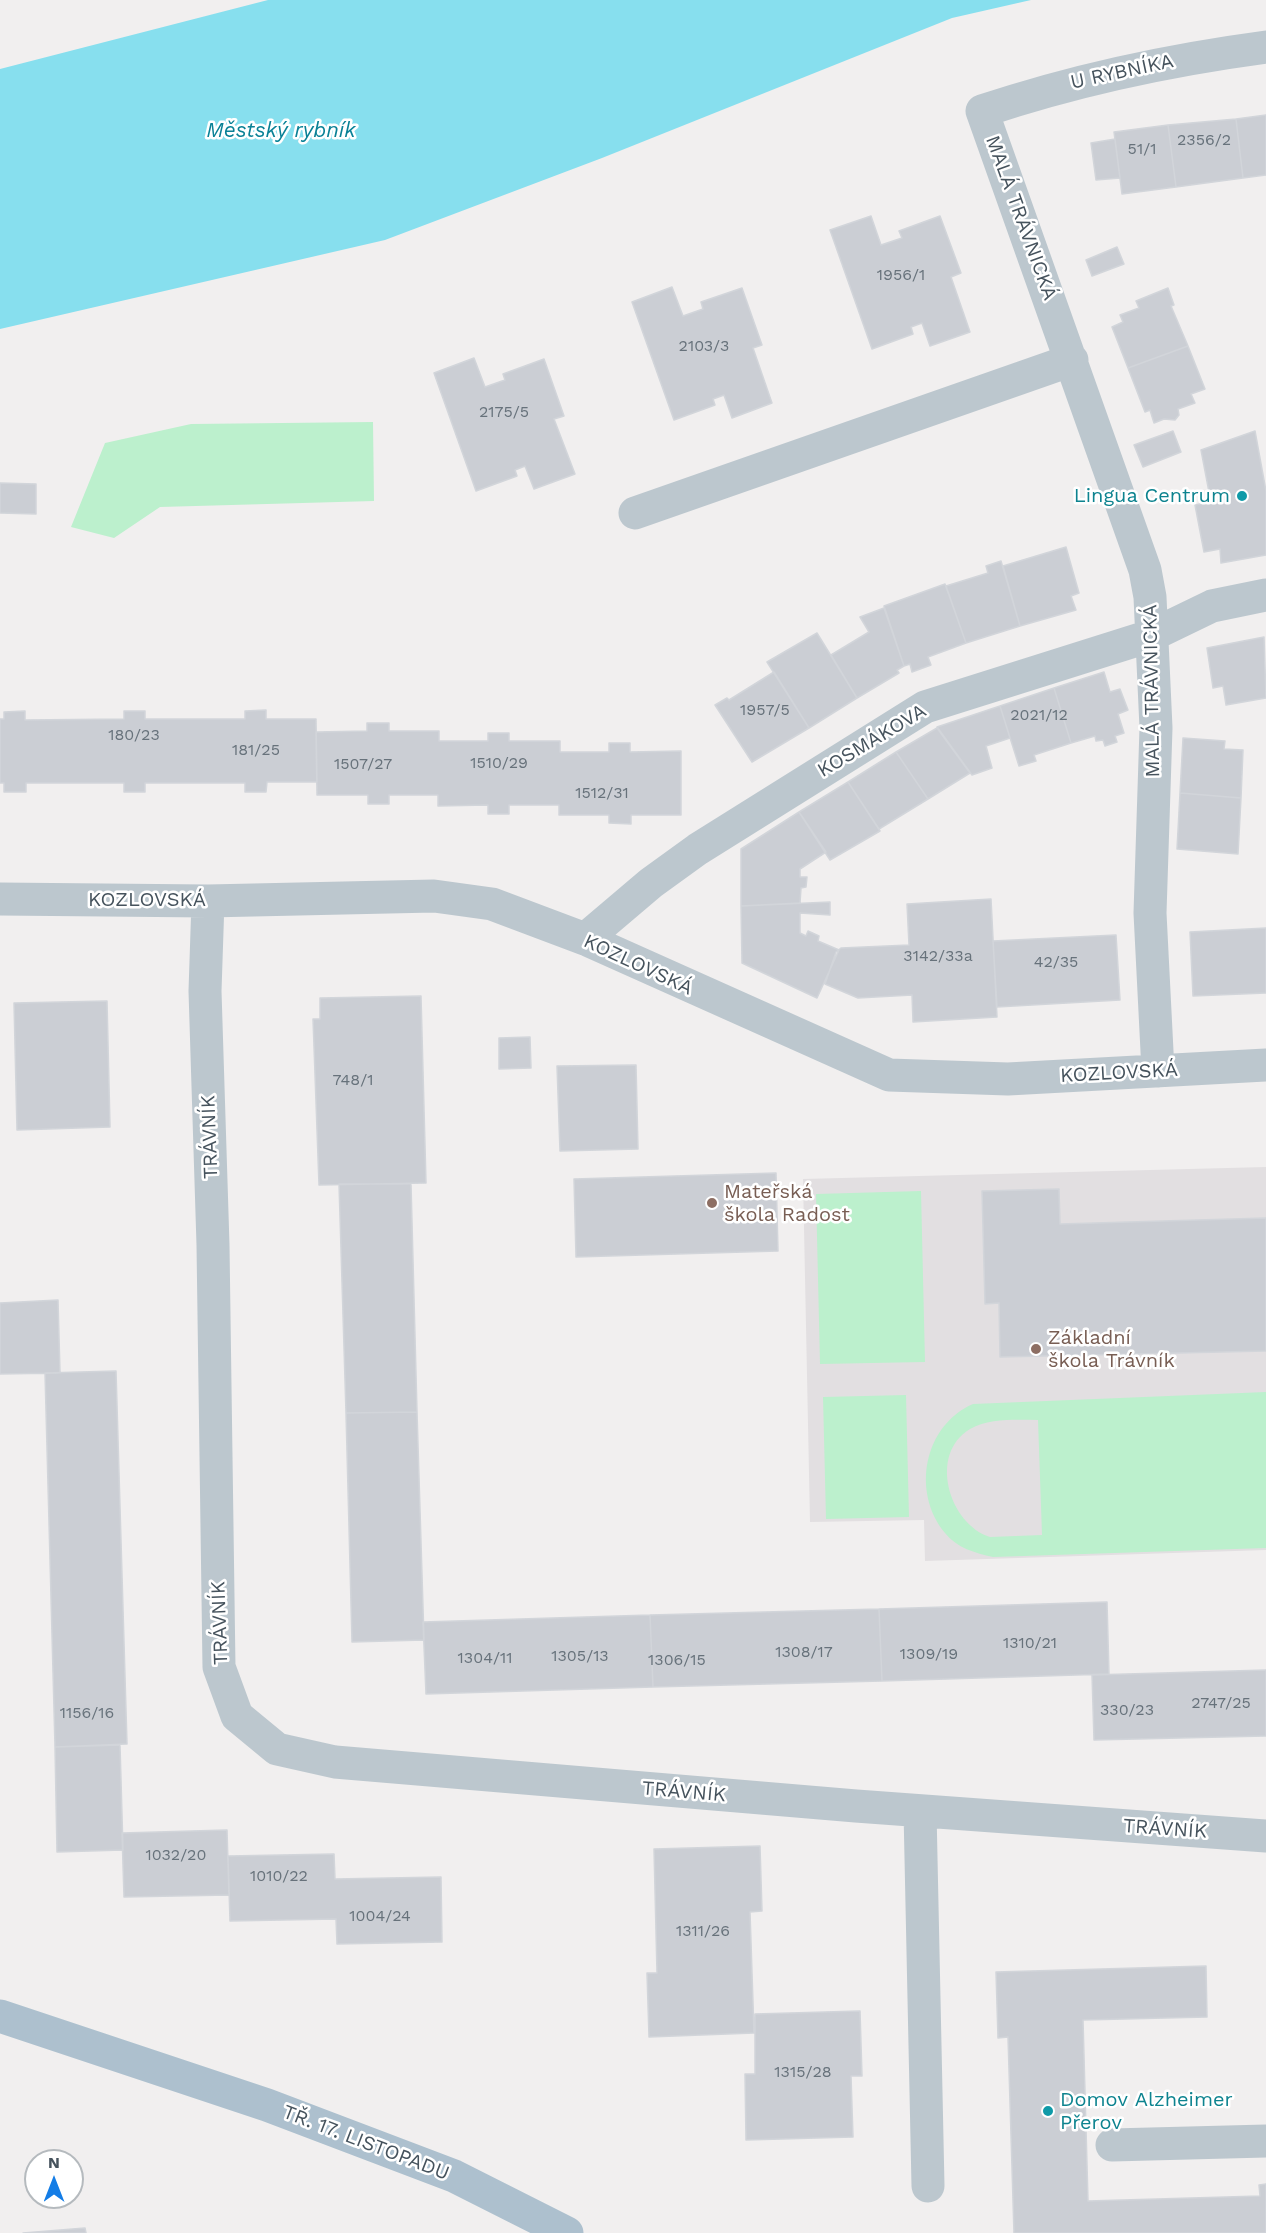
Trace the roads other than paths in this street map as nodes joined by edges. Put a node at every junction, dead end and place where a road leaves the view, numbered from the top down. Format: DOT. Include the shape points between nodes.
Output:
graph roads {
  1 [pos="1266,47"];
  2 [pos="982,111"];
  3 [pos="1072,360"];
  4 [pos="635,513"];
  5 [pos="1266,595"];
  6 [pos="1150,636"];
  7 [pos="0,899"];
  8 [pos="208,901"];
  9 [pos="585,939"];
  10 [pos="1266,1065"];
  11 [pos="1158,1071"];
  12 [pos="920,1811"];
  13 [pos="1266,1836"];
  14 [pos="0,2016"];
  15 [pos="0,2040"];
  16 [pos="159,2068"];
  17 [pos="1266,2141"];
  18 [pos="1112,2145"];
  19 [pos="928,2186"];
  20 [pos="567,2233"];
  1 -- 2 [label="street, U RYBNÍKA" via="1107,74"];
  2 -- 3 [label="street, MALÁ TRÁVNICKÁ"];
  3 -- 4 [label="street"];
  3 -- 6 [label="street, MALÁ TRÁVNICKÁ" via="1145,570"];
  5 -- 6 [label="street, KOSMÁKOVA" via="1212,606"];
  6 -- 9 [label="street, KOSMÁKOVA" via="925,707 698,849"];
  6 -- 11 [label="street, MALÁ TRÁVNICKÁ" via="1156,728 1150,913"];
  7 -- 8 [label="street, KOZLOVSKÁ"];
  8 -- 9 [label="street, KOZLOVSKÁ" via="434,896 492,904"];
  8 -- 12 [label="street, TRÁVNÍK" via="205,991 219,1667 237,1716 277,1749 335,1762"];
  9 -- 11 [label="street, KOZLOVSKÁ" via="889,1074 1008,1079"];
  10 -- 11 [label="street, KOZLOVSKÁ"];
  12 -- 13 [label="street, TRÁVNÍK"];
  12 -- 19 [label="street"];
  14 -- 16 [label="main road, TŘ. 17. LISTOPADU"];
  15 -- 16 [label="main road, TŘ. 17. LISTOPADU" via="52,2046"];
  16 -- 20 [label="main road, TŘ. 17. LISTOPADU" via="454,2176"];
  17 -- 18 [label="street"];
}
